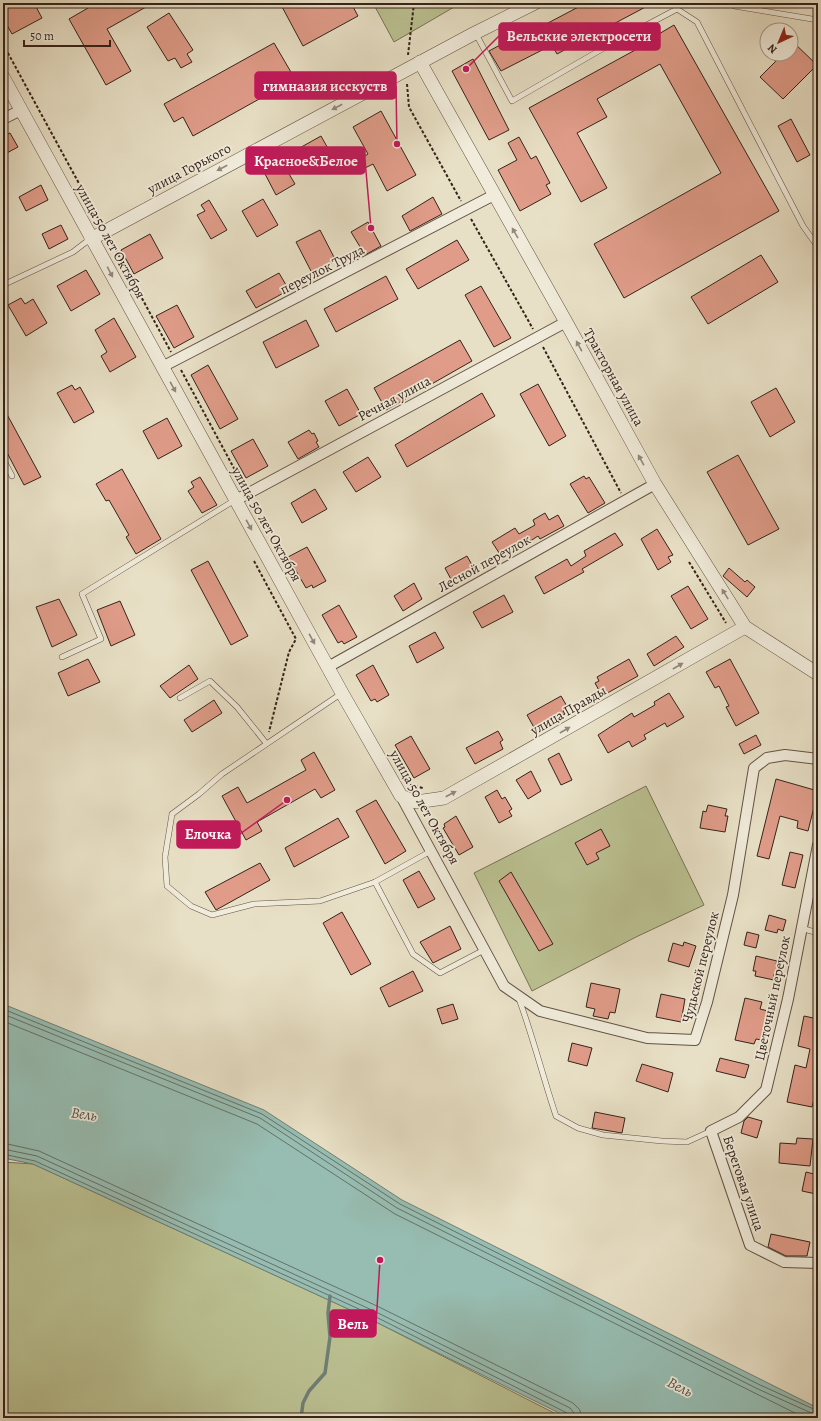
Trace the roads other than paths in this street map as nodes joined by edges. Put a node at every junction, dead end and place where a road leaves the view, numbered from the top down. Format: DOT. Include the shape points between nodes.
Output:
graph roads {
  1 [pos="535,3"];
  2 [pos="734,6"];
  3 [pos="818,20"];
  4 [pos="475,32"];
  5 [pos="420,62"];
  6 [pos="3,77"];
  7 [pos="21,110"];
  8 [pos="3,119"];
  9 [pos="494,195"];
  10 [pos="91,239"];
  11 [pos="818,247"];
  12 [pos="3,285"];
  13 [pos="566,322"];
  14 [pos="162,367"];
  15 [pos="3,459"];
  16 [pos="12,476"];
  17 [pos="655,484"];
  18 [pos="236,500"];
  19 [pos="745,627"];
  20 [pos="62,658"];
  21 [pos="328,667"];
  22 [pos="818,674"];
  23 [pos="342,693"];
  24 [pos="180,698"];
  25 [pos="266,743"];
  26 [pos="818,759"];
  27 [pos="404,790"];
  28 [pos="818,844"];
  29 [pos="432,850"];
  30 [pos="375,882"];
  31 [pos="800,928"];
  32 [pos="818,933"];
  33 [pos="484,950"];
  34 [pos="504,986"];
  35 [pos="519,998"];
  36 [pos="711,1131"];
  37 [pos="818,1263"];
  1 -- 4 [label="street, улица Горького"];
  2 -- 3 [label="lane"];
  4 -- 5 [label="street, улица Горького"];
  4 -- 11 [label="lane" via="512,101 677,9 697,22 803,226"];
  5 -- 9 [label="street, Тракторная улица"];
  5 -- 10 [label="street, улица Горького, one-way"];
  6 -- 7 [label="street, улица 50 лет Октября"];
  7 -- 8 [label="street"];
  7 -- 10 [label="street, улица 50 лет Октября"];
  13 -- 9 [label="street, Тракторная улица, one-way"];
  9 -- 14 [label="street, переулок Труда"];
  10 -- 12 [label="lane" via="73,252"];
  10 -- 14 [label="street, улица 50 лет Октября, one-way"];
  17 -- 13 [label="street, Тракторная улица, one-way"];
  13 -- 18 [label="street, Речная улица"];
  14 -- 18 [label="street, улица 50 лет Октября, one-way"];
  15 -- 16 [label="lane"];
  19 -- 17 [label="street, Тракторная улица, one-way"];
  17 -- 21 [label="street, Лесной переулок"];
  18 -- 20 [label="lane" via="82,594 101,639"];
  18 -- 21 [label="street, улица 50 лет Октября, one-way"];
  19 -- 22 [label="street, Тракторная улица"];
  27 -- 19 [label="street, улица Правды, one-way" via="416,802 444,798"];
  21 -- 23 [label="street, улица 50 лет Октября"];
  23 -- 25 [label="lane"];
  23 -- 27 [label="street, улица 50 лет Октября"];
  24 -- 25 [label="lane" via="210,681 237,707"];
  25 -- 30 [label="lane" via="172,814 165,857 167,886 191,906 212,915 254,904 320,901"];
  26 -- 35 [label="street, Чудьской переулок" via="785,755 767,758 754,768 733,895 695,1040 647,1038 540,1011"];
  27 -- 29 [label="street, улица 50 лет Октября"];
  28 -- 31 [label="street, Цветочный переулок"];
  29 -- 30 [label="lane"];
  29 -- 33 [label="street, улица 50 лет Октября"];
  30 -- 33 [label="lane" via="413,954 440,973"];
  31 -- 32 [label="lane"];
  31 -- 36 [label="street, Цветочный переулок" via="788,999 766,1090 739,1116"];
  33 -- 34 [label="street, улица 50 лет Октября"];
  34 -- 35 [label="street, Чудьской переулок"];
  35 -- 36 [label="lane" via="556,1116 578,1128 597,1133 662,1141 687,1142"];
  36 -- 37 [label="street, Береговая улица" via="750,1245 784,1262"];
}
